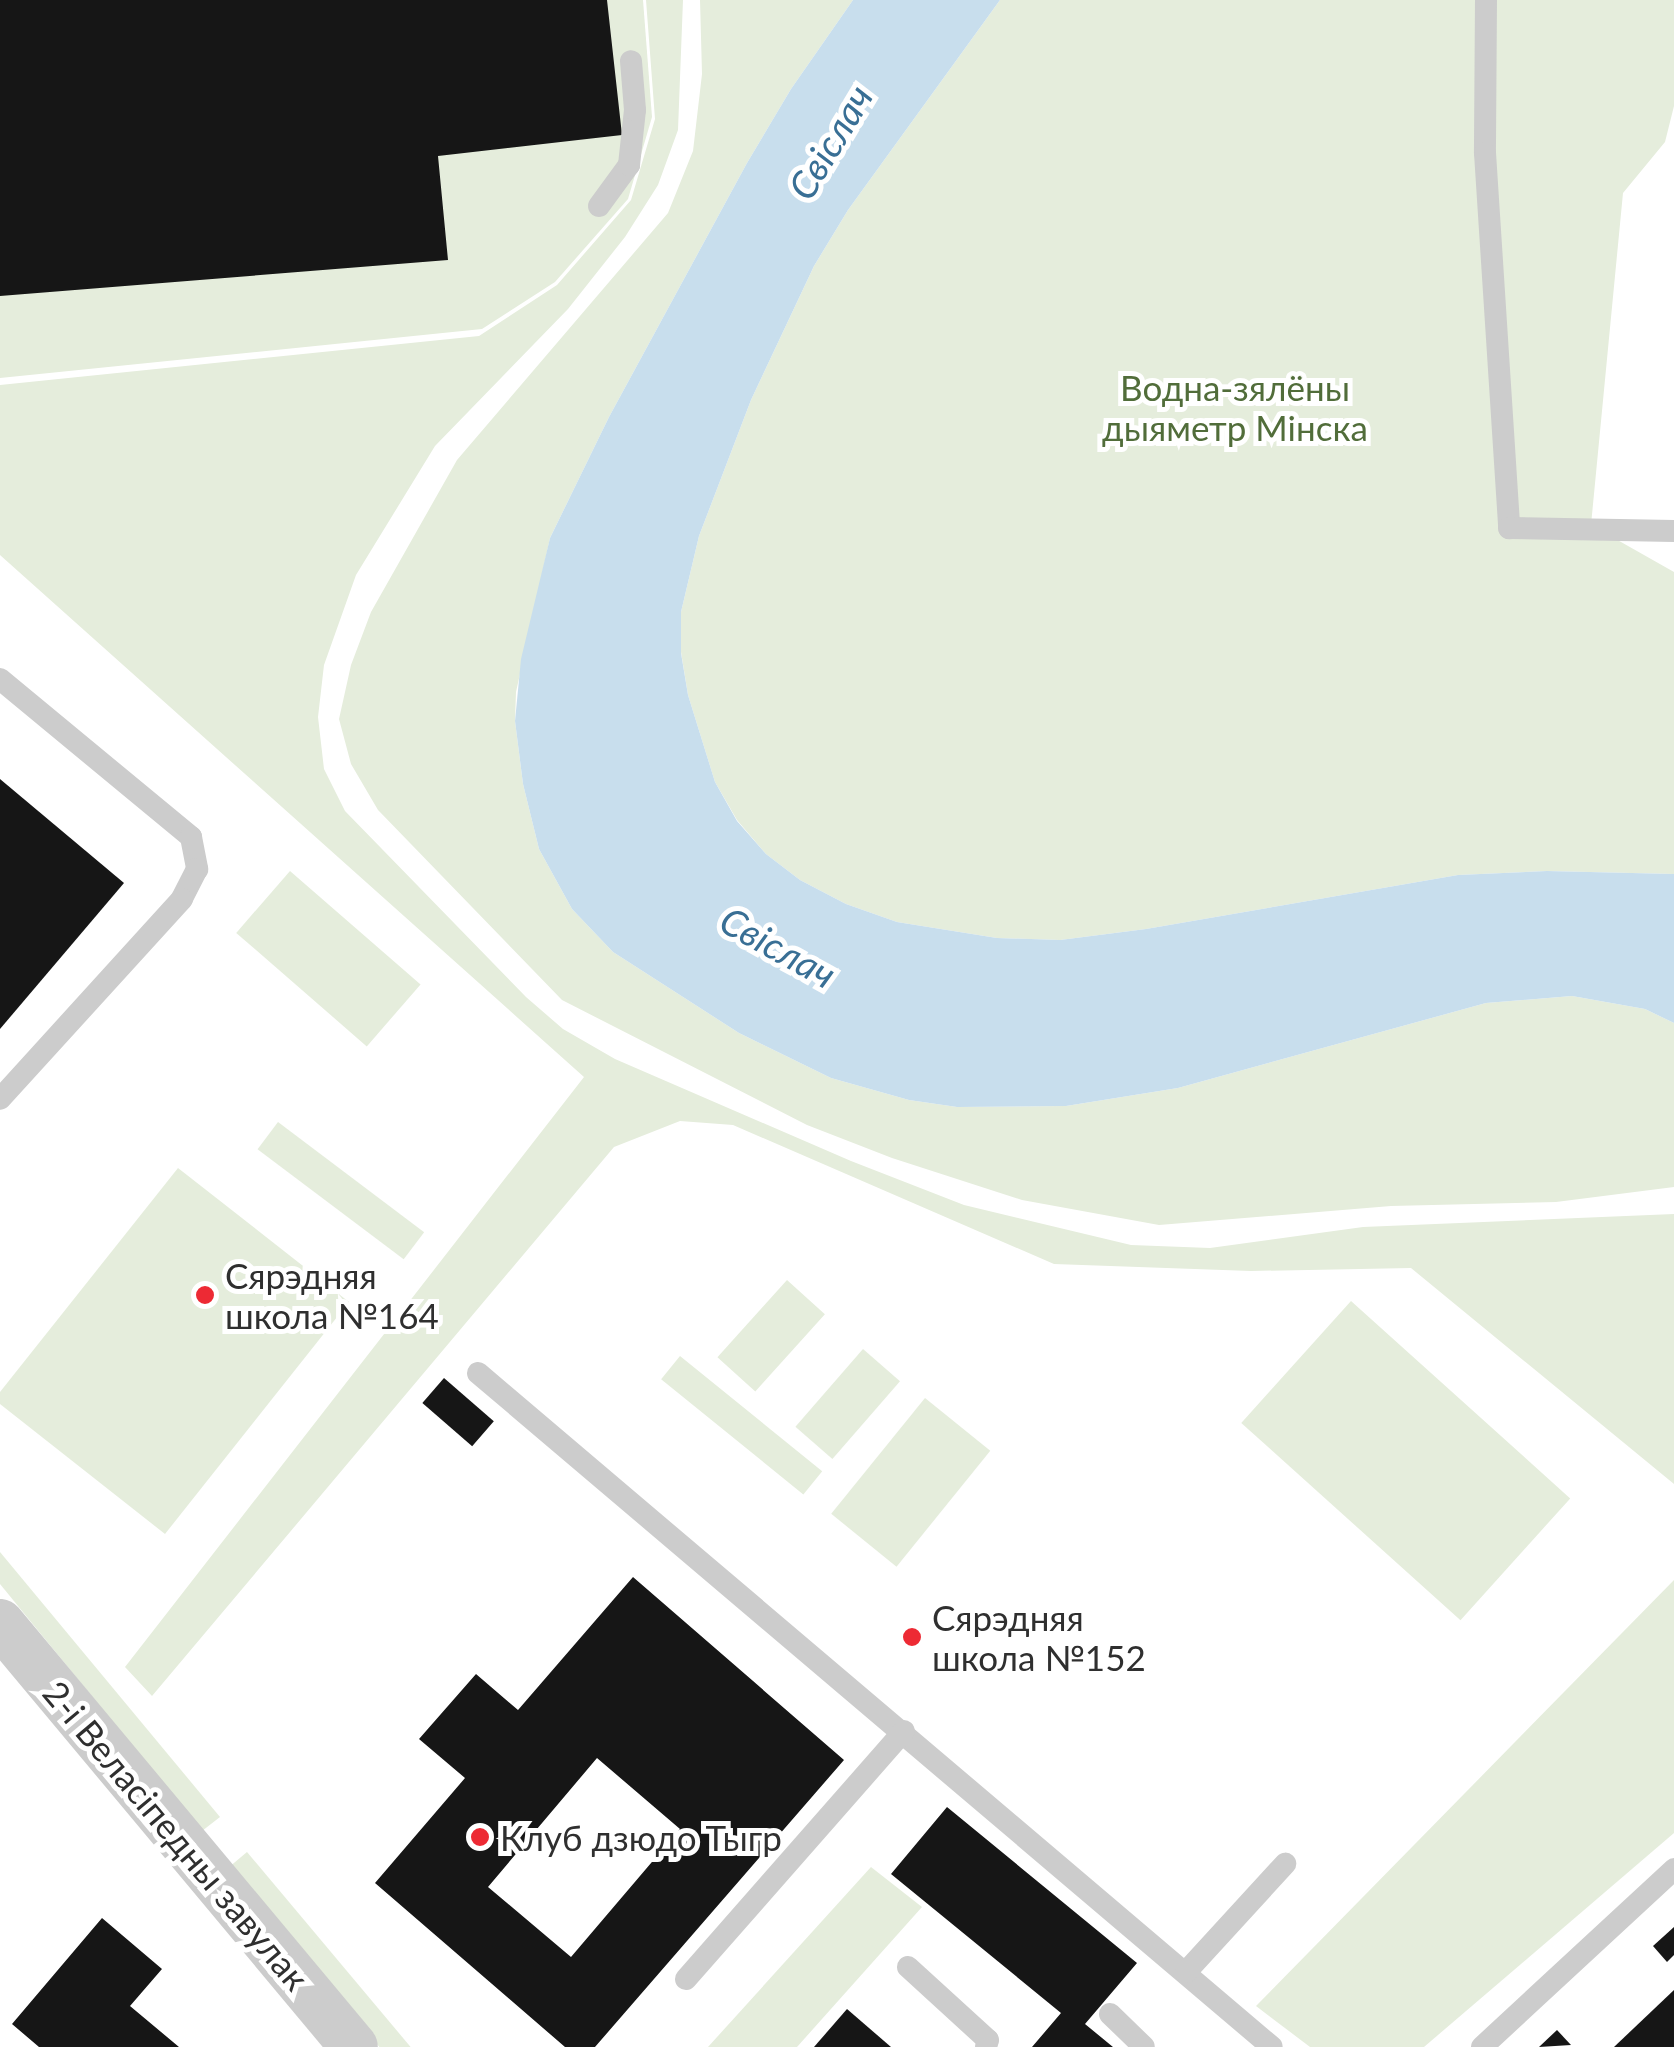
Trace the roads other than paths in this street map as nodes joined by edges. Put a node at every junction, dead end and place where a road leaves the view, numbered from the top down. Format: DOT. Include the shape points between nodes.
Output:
graph roads {
  1 [pos="1486,0"];
  2 [pos="631,62"];
  3 [pos="600,206"];
  4 [pos="1674,531"];
  5 [pos="0,679"];
  6 [pos="0,1099"];
  7 [pos="478,1372"];
  8 [pos="0,1623"];
  9 [pos="904,1731"];
  10 [pos="1285,1864"];
  11 [pos="1674,1869"];
  12 [pos="908,1968"];
  13 [pos="1186,1972"];
  14 [pos="686,1980"];
  15 [pos="1110,2014"];
  16 [pos="354,2047"];
  17 [pos="986,2047"];
  18 [pos="1144,2047"];
  19 [pos="1272,2047"];
  20 [pos="1482,2047"];
  1 -- 4 [label="lane" via="1485,154 1508,528"];
  2 -- 3 [label="lane" via="629,164"];
  5 -- 6 [label="lane" via="190,838 197,869 182,899"];
  7 -- 9 [label="lane"];
  8 -- 16 [label="street, 2-і Веласіпедны завулак"];
  9 -- 13 [label="lane"];
  9 -- 14 [label="lane"];
  10 -- 13 [label="lane"];
  11 -- 20 [label="lane"];
  12 -- 17 [label="lane" via="988,2040"];
  13 -- 19 [label="lane"];
  15 -- 18 [label="lane"];
}
